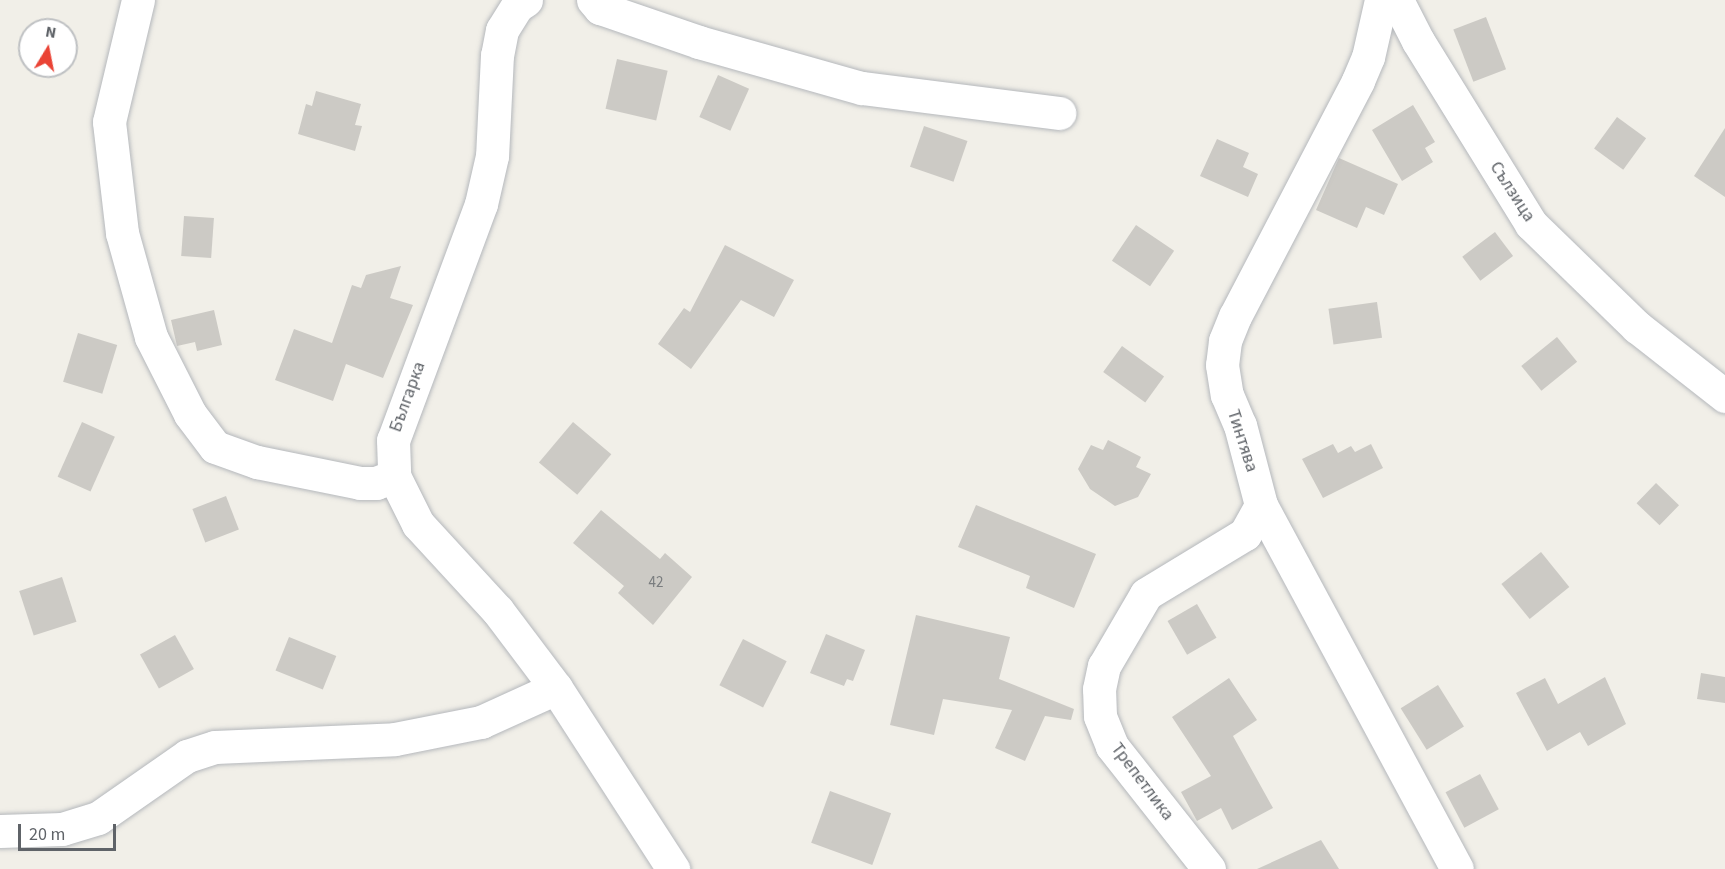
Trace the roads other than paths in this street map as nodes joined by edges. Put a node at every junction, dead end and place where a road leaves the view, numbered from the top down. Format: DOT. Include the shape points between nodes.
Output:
graph roads {
  1 [pos="138,0"];
  2 [pos="526,0"];
  3 [pos="593,0"];
  4 [pos="1381,0"];
  5 [pos="1397,0"];
  6 [pos="1059,113"];
  7 [pos="1725,396"];
  8 [pos="394,476"];
  9 [pos="1261,505"];
  10 [pos="556,688"];
  11 [pos="0,831"];
  12 [pos="673,869"];
  13 [pos="1209,869"];
  14 [pos="1457,869"];
  1 -- 8 [label="street" via="109,122 122,233 151,337 190,414 215,447 257,462 360,483 376,483"];
  2 -- 8 [label="street, Българка" via="517,6 502,30 497,55 492,156 481,204 393,440"];
  3 -- 6 [label="street" via="600,8 699,42 862,88"];
  4 -- 9 [label="street, Тинтява" via="1368,57 1358,81 1225,341 1222,364 1227,395 1240,425"];
  5 -- 7 [label="street, Сълзица" via="1418,41 1531,224 1637,327"];
  8 -- 10 [label="street, Българка" via="418,524 498,611"];
  9 -- 13 [label="street, Трепетлика" via="1245,534 1146,594 1104,666 1099,688 1100,716 1112,746"];
  9 -- 14 [label="street, Тинтява"];
  10 -- 11 [label="street" via="481,722 395,740 215,747 187,756 98,818 62,829"];
  10 -- 12 [label="street, Българка"];
}
